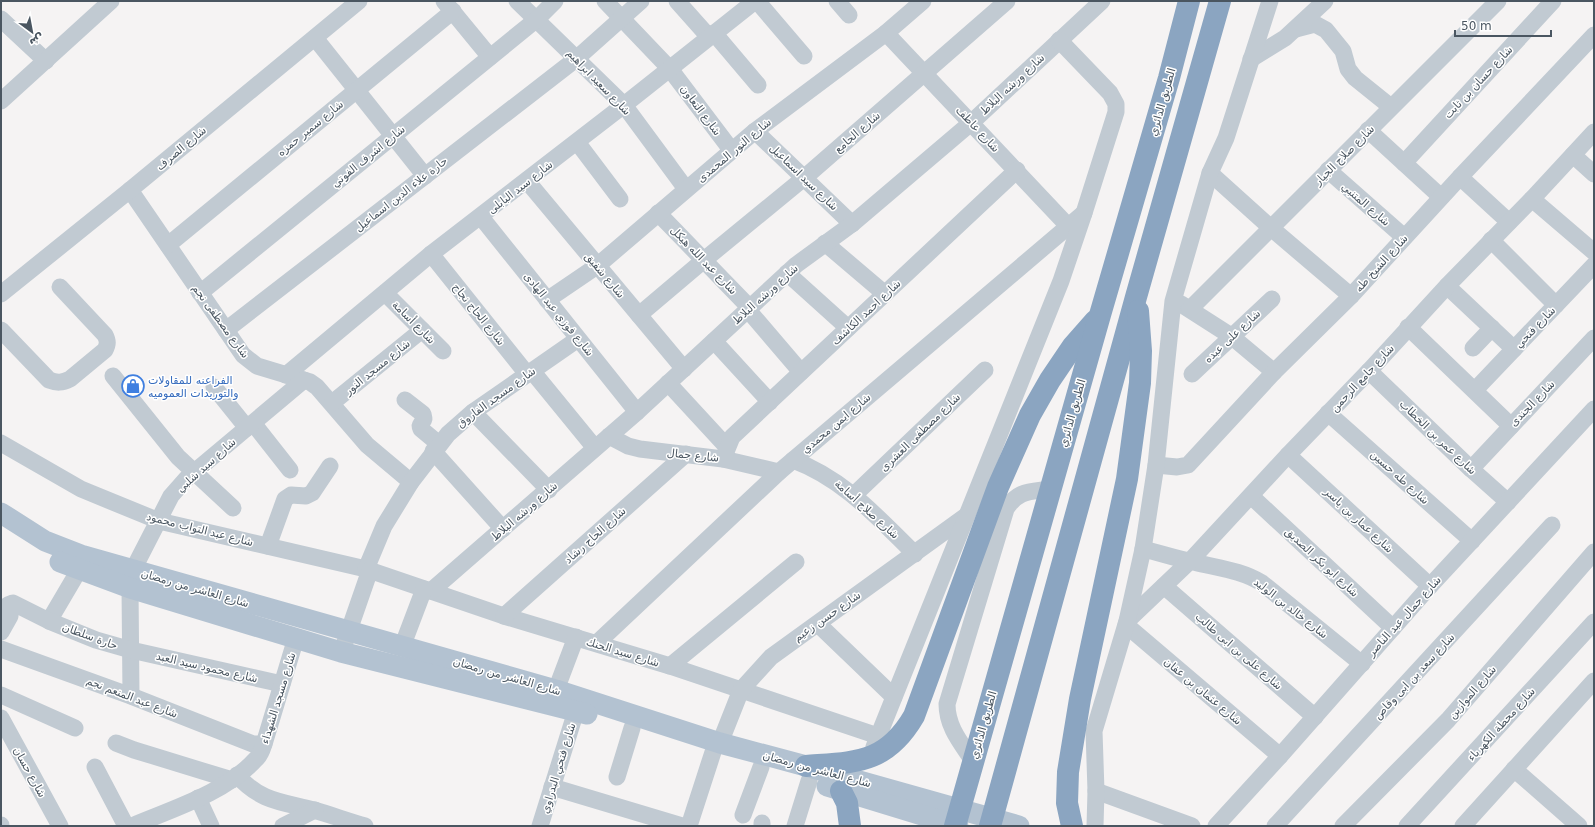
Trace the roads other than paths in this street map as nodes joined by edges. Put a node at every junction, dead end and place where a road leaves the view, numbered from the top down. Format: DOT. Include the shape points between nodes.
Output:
graph roads {
  1 [pos="111,1"];
  2 [pos="517,1"];
  3 [pos="555,1"];
  4 [pos="605,1"];
  5 [pos="641,1"];
  6 [pos="677,1"];
  7 [pos="756,1"];
  8 [pos="837,1"];
  9 [pos="1007,1"];
  10 [pos="1102,1"];
  11 [pos="1189,1"];
  12 [pos="1220,1"];
  13 [pos="1270,1"];
  14 [pos="1325,1"];
  15 [pos="1498,1"];
  16 [pos="1553,1"];
  17 [pos="916,3"];
  18 [pos="348,4"];
  19 [pos="449,6"];
  20 [pos="848,15"];
  21 [pos="622,17"];
  22 [pos="537,19"];
  23 [pos="4,27"];
  24 [pos="1296,29"];
  25 [pos="886,33"];
  26 [pos="712,35"];
  27 [pos="1594,35"];
  28 [pos="315,38"];
  29 [pos="1059,40"];
  30 [pos="804,56"];
  31 [pos="490,57"];
  32 [pos="576,59"];
  33 [pos="1251,59"];
  34 [pos="46,61"];
  35 [pos="670,69"];
  36 [pos="924,73"];
  37 [pos="758,85"];
  38 [pos="357,90"];
  39 [pos="1,101"];
  40 [pos="624,106"];
  41 [pos="1391,107"];
  42 [pos="972,122"];
  43 [pos="1368,130"];
  44 [pos="755,131"];
  45 [pos="1594,132"];
  46 [pos="393,136"];
  47 [pos="577,142"];
  48 [pos="732,150"];
  49 [pos="1573,155"];
  50 [pos="1404,163"];
  51 [pos="1017,170"];
  52 [pos="1328,170"];
  53 [pos="1210,173"];
  54 [pos="1594,174"];
  55 [pos="425,176"];
  56 [pos="1460,177"];
  57 [pos="804,178"];
  58 [pos="527,182"];
  59 [pos="686,189"];
  60 [pos="130,190"];
  61 [pos="1441,196"];
  62 [pos="620,199"];
  63 [pos="1532,199"];
  64 [pos="658,213"];
  65 [pos="1084,213"];
  66 [pos="481,217"];
  67 [pos="1509,222"];
  68 [pos="852,224"];
  69 [pos="1069,227"];
  70 [pos="1271,228"];
  71 [pos="1404,237"];
  72 [pos="1491,240"];
  73 [pos="825,243"];
  74 [pos="168,245"];
  75 [pos="1594,252"];
  76 [pos="431,254"];
  77 [pos="704,260"];
  78 [pos="1594,265"];
  79 [pos="598,266"];
  80 [pos="787,273"];
  81 [pos="1446,286"];
  82 [pos="60,287"];
  83 [pos="200,293"];
  84 [pos="385,293"];
  85 [pos="1,294"];
  86 [pos="885,294"];
  87 [pos="1351,296"];
  88 [pos="1136,297"];
  89 [pos="1272,299"];
  90 [pos="547,300"];
  91 [pos="1174,300"];
  92 [pos="1556,305"];
  93 [pos="749,309"];
  94 [pos="1190,309"];
  95 [pos="639,315"];
  96 [pos="1100,315"];
  97 [pos="1408,327"];
  98 [pos="848,328"];
  99 [pos="1492,328"];
  100 [pos="1,330"];
  101 [pos="226,330"];
  102 [pos="422,330"];
  103 [pos="1231,336"];
  104 [pos="1594,338"];
  105 [pos="578,339"];
  106 [pos="714,341"];
  107 [pos="1473,348"];
  108 [pos="1514,349"];
  109 [pos="443,351"];
  110 [pos="684,369"];
  111 [pos="985,370"];
  112 [pos="529,372"];
  113 [pos="801,372"];
  114 [pos="1274,372"];
  115 [pos="1369,372"];
  116 [pos="1192,374"];
  117 [pos="286,375"];
  118 [pos="112,376"];
  119 [pos="304,380"];
  120 [pos="668,383"];
  121 [pos="214,387"];
  122 [pos="1475,390"];
  123 [pos="405,400"];
  124 [pos="770,402"];
  125 [pos="332,403"];
  126 [pos="1594,409"];
  127 [pos="473,412"];
  128 [pos="636,412"];
  129 [pos="1328,414"];
  130 [pos="250,425"];
  131 [pos="1511,426"];
  132 [pos="609,436"];
  133 [pos="1,443"];
  134 [pos="436,447"];
  135 [pos="595,448"];
  136 [pos="725,453"];
  137 [pos="686,454"];
  138 [pos="1288,455"];
  139 [pos="793,460"];
  140 [pos="1156,465"];
  141 [pos="330,466"];
  142 [pos="1471,469"];
  143 [pos="290,470"];
  144 [pos="194,472"];
  145 [pos="779,472"];
  146 [pos="410,482"];
  147 [pos="1050,489"];
  148 [pos="549,490"];
  149 [pos="854,495"];
  150 [pos="1251,496"];
  151 [pos="1508,502"];
  152 [pos="233,508"];
  153 [pos="1,513"];
  154 [pos="966,516"];
  155 [pos="159,521"];
  156 [pos="1552,525"];
  157 [pos="503,529"];
  158 [pos="1,531"];
  159 [pos="1472,541"];
  160 [pos="268,546"];
  161 [pos="1143,549"];
  162 [pos="1594,552"];
  163 [pos="915,554"];
  164 [pos="796,562"];
  165 [pos="1190,562"];
  166 [pos="79,570"];
  167 [pos="368,570"];
  168 [pos="132,579"];
  169 [pos="1164,586"];
  170 [pos="1430,586"];
  171 [pos="428,590"];
  172 [pos="504,616"];
  173 [pos="49,621"];
  174 [pos="1594,622"];
  175 [pos="1126,623"];
  176 [pos="818,624"];
  177 [pos="1393,628"];
  178 [pos="1,632"];
  179 [pos="350,632"];
  180 [pos="576,637"];
  181 [pos="296,638"];
  182 [pos="597,643"];
  183 [pos="402,647"];
  184 [pos="1,649"];
  185 [pos="131,650"];
  186 [pos="341,652"];
  187 [pos="1362,664"];
  188 [pos="670,666"];
  189 [pos="1594,681"];
  190 [pos="282,684"];
  191 [pos="556,690"];
  192 [pos="741,690"];
  193 [pos="1,696"];
  194 [pos="131,696"];
  195 [pos="894,697"];
  196 [pos="576,711"];
  197 [pos="1315,717"];
  198 [pos="1,718"];
  199 [pos="75,728"];
  200 [pos="632,728"];
  201 [pos="878,736"];
  202 [pos="6,741"];
  203 [pos="116,743"];
  204 [pos="264,744"];
  205 [pos="716,747"];
  206 [pos="1280,756"];
  207 [pos="869,758"];
  208 [pos="972,765"];
  209 [pos="95,767"];
  210 [pos="761,767"];
  211 [pos="1514,770"];
  212 [pos="808,773"];
  213 [pos="617,777"];
  214 [pos="235,778"];
  215 [pos="552,786"];
  216 [pos="1096,790"];
  217 [pos="841,791"];
  218 [pos="198,798"];
  219 [pos="315,810"];
  220 [pos="743,815"];
  221 [pos="60,826"];
  222 [pos="126,826"];
  223 [pos="132,826"];
  224 [pos="211,826"];
  225 [pos="283,826"];
  226 [pos="365,826"];
  227 [pos="540,826"];
  228 [pos="682,826"];
  229 [pos="688,826"];
  230 [pos="795,826"];
  231 [pos="850,826"];
  232 [pos="955,826"];
  233 [pos="958,826"];
  234 [pos="990,826"];
  235 [pos="1019,826"];
  236 [pos="1072,826"];
  237 [pos="1095,826"];
  238 [pos="1192,826"];
  239 [pos="1216,826"];
  240 [pos="1275,826"];
  241 [pos="1343,826"];
  242 [pos="1408,826"];
  243 [pos="1463,826"];
  244 [pos="1579,826"];
  1 -- 34 [label="street"];
  2 -- 22 [label="street, شارع سعيد ابراهيم"];
  3 -- 22 [label="street, شارع اشرف الفوتي"];
  4 -- 21 [label="street, شارع التعاون"];
  5 -- 21 [label="street, حارة علاء الدين اسماعيل"];
  6 -- 26 [label="street"];
  7 -- 26 [label="street, شارع سيد البابلى"];
  7 -- 30 [label="street"];
  8 -- 20 [label="street"];
  9 -- 36 [label="street, شارع الجامع"];
  10 -- 29 [label="street, شارع ورشه البلاط"];
  11 -- 96 [label="highway, الطريق الدائري"];
  12 -- 88 [label="highway"];
  13 -- 33 [label="street"];
  14 -- 24 [label="street"];
  15 -- 41 [label="street, شارع صلاح الجيار"];
  16 -- 50 [label="street, شارع حسان بن ثابت"];
  17 -- 25 [label="street, شارع النور المحمدى"];
  18 -- 28 [label="street, شارع الصرف"];
  19 -- 31 [label="street"];
  19 -- 38 [label="street, شارع سمير حمزه"];
  21 -- 32 [label="street, حارة علاء الدين اسماعيل"];
  21 -- 35 [label="street, شارع التعاون"];
  22 -- 31 [label="street, شارع اشرف الفوتي"];
  22 -- 32 [label="street, شارع سعيد ابراهيم"];
  23 -- 34 [label="street"];
  24 -- 33 [label="street"];
  24 -- 41 [label="street" via="1315,24 1326,30 1343,51 1348,69 1355,78"];
  25 -- 36 [label="street, شارع عاطف"];
  25 -- 44 [label="street, شارع النور المحمدى"];
  26 -- 35 [label="street, شارع سيد البابلى"];
  26 -- 37 [label="street"];
  27 -- 56 [label="street, شارع الشيخ طه"];
  28 -- 38 [label="street"];
  28 -- 60 [label="street, شارع الصرف"];
  29 -- 42 [label="street, شارع ورشه البلاط"];
  29 -- 65 [label="street" via="1105,87 1116,104 1116,112"];
  31 -- 46 [label="street, شارع اشرف الفوتي"];
  32 -- 40 [label="street, شارع سعيد ابراهيم"];
  32 -- 55 [label="street, حارة علاء الدين اسماعيل"];
  33 -- 53 [label="street" via="1226,138"];
  34 -- 39 [label="street"];
  35 -- 40 [label="street, شارع سيد البابلى"];
  35 -- 48 [label="street, شارع التعاون"];
  36 -- 42 [label="street, شارع عاطف"];
  36 -- 57 [label="street, شارع الجامع"];
  38 -- 46 [label="street"];
  38 -- 74 [label="street, شارع سمير حمزه"];
  40 -- 47 [label="street, شارع سيد البابلى"];
  40 -- 59 [label="street, شارع سعيد ابراهيم"];
  41 -- 43 [label="street, شارع صلاح الجيار"];
  42 -- 51 [label="street, شارع عاطف"];
  42 -- 68 [label="street, شارع ورشه البلاط"];
  43 -- 50 [label="street"];
  43 -- 52 [label="street, شارع صلاح الجيار"];
  44 -- 48 [label="street, شارع النور المحمدى"];
  44 -- 57 [label="street, شارع سيد اسماعيل"];
  45 -- 49 [label="street, شارع جامع الرحمن"];
  46 -- 55 [label="street"];
  46 -- 83 [label="street, شارع اشرف الفوتي"];
  47 -- 58 [label="street, شارع سيد البابلى"];
  47 -- 62 [label="street"];
  48 -- 59 [label="street, شارع النور المحمدى"];
  49 -- 54 [label="street"];
  49 -- 63 [label="street, شارع جامع الرحمن"];
  50 -- 61 [label="street"];
  51 -- 69 [label="street, شارع عاطف"];
  51 -- 86 [label="street, شارع احمد الكاشف"];
  52 -- 70 [label="street, شارع صلاح الجيار"];
  52 -- 71 [label="street, شارع المتنبي"];
  53 -- 70 [label="street"];
  53 -- 91 [label="street"];
  55 -- 101 [label="street, حارة علاء الدين اسماعيل"];
  56 -- 61 [label="street, شارع الشيخ طه"];
  56 -- 67 [label="street"];
  57 -- 68 [label="street, شارع سيد اسماعيل"];
  57 -- 77 [label="street, شارع الجامع"];
  58 -- 66 [label="street, شارع سيد البابلى"];
  58 -- 79 [label="street, شارع شفيق"];
  59 -- 64 [label="street, شارع النور المحمدى"];
  60 -- 74 [label="street, شارع مصطفى نجم"];
  60 -- 85 [label="street, شارع الصرف"];
  61 -- 71 [label="street, شارع الشيخ طه"];
  63 -- 67 [label="street, شارع جامع الرحمن"];
  63 -- 75 [label="street"];
  64 -- 77 [label="street, شارع عبد الله هيكل"];
  64 -- 79 [label="street, شارع النور المحمدى"];
  65 -- 69 [label="street, شارع ايمن محمدي"];
  65 -- 154 [label="street" via="1061,281"];
  66 -- 76 [label="street, شارع سيد البابلى"];
  66 -- 90 [label="street, شارع فوزي عبد الهادى"];
  67 -- 72 [label="street, شارع جامع الرحمن"];
  68 -- 73 [label="street, شارع ورشه البلاط"];
  69 -- 139 [label="street, شارع ايمن محمدي"];
  70 -- 87 [label="street"];
  70 -- 94 [label="street, شارع صلاح الجيار"];
  71 -- 87 [label="street, شارع الشيخ طه"];
  72 -- 81 [label="street, شارع جامع الرحمن"];
  72 -- 92 [label="street"];
  73 -- 80 [label="street, شارع ورشه البلاط"];
  73 -- 86 [label="street"];
  74 -- 83 [label="street, شارع مصطفى نجم"];
  76 -- 84 [label="street, شارع سيد البابلى"];
  76 -- 112 [label="street, شارع الحاج نجاح"];
  77 -- 93 [label="street, شارع عبد الله هيكل"];
  77 -- 95 [label="street, شارع الجامع"];
  78 -- 92 [label="street, شارع فتحي"];
  79 -- 90 [label="street, شارع النور المحمدى"];
  79 -- 95 [label="street, شارع شفيق"];
  80 -- 93 [label="street, شارع ورشه البلاط"];
  80 -- 98 [label="street"];
  81 -- 97 [label="street, شارع جامع الرحمن"];
  81 -- 99 [label="street"];
  82 -- 100 [label="street" via="107,340 105,350 70,379 56,383 49,380"];
  83 -- 101 [label="street, شارع مصطفى نجم"];
  84 -- 102 [label="street, شارع أسامة"];
  84 -- 117 [label="street, شارع سيد البابلى"];
  86 -- 98 [label="street, شارع احمد الكاشف"];
  87 -- 114 [label="street, شارع الشيخ طه"];
  88 -- 234 [label="highway"];
  88 -- 236 [label="highway" via="1140,323 1140,383 1127,479 1080,699 1068,772 1067,803"];
  89 -- 103 [label="street, شارع على عبده"];
  90 -- 105 [label="street, شارع فوزي عبد الهادى"];
  91 -- 94 [label="street"];
  91 -- 140 [label="street"];
  92 -- 108 [label="street, شارع فتحي"];
  93 -- 106 [label="street, شارع ورشه البلاط"];
  93 -- 113 [label="street, شارع عبد الله هيكل"];
  94 -- 103 [label="street"];
  95 -- 110 [label="street, شارع شفيق"];
  96 -- 147 [label="highway, الطريق الدائري"];
  96 -- 207 [label="highway" via="1069,352 1030,415 998,487 914,716 896,742"];
  97 -- 115 [label="street, شارع جامع الرحمن"];
  97 -- 122 [label="street"];
  98 -- 113 [label="street, شارع احمد الكاشف"];
  99 -- 107 [label="street"];
  99 -- 108 [label="street"];
  101 -- 117 [label="street, شارع مصطفى نجم" via="247,360 257,366"];
  102 -- 109 [label="street, شارع أسامة"];
  102 -- 125 [label="street, شارع مسجد النور"];
  103 -- 114 [label="street"];
  103 -- 116 [label="street, شارع على عبده"];
  104 -- 131 [label="street, شارع الجندى"];
  105 -- 112 [label="street, شارع مسجد الفاروق"];
  105 -- 128 [label="street, شارع فوزي عبد الهادى"];
  106 -- 110 [label="street, شارع ورشه البلاط"];
  106 -- 124 [label="street"];
  108 -- 122 [label="street, شارع فتحي"];
  110 -- 120 [label="street, شارع ورشه البلاط"];
  111 -- 149 [label="street, شارع مصطفى العشرى"];
  112 -- 127 [label="street, شارع مسجد الفاروق"];
  112 -- 135 [label="street, شارع الحاج نجاح"];
  113 -- 124 [label="street, شارع احمد الكاشف"];
  114 -- 140 [label="street, شارع الشيخ طه" via="1188,465"];
  115 -- 129 [label="street, شارع جامع الرحمن"];
  115 -- 142 [label="street, شارع عمر بن الخطاب"];
  117 -- 119 [label="street, شارع مصطفى نجم"];
  118 -- 144 [label="street" via="178,457"];
  119 -- 125 [label="street, شارع مصطفى نجم" via="317,387"];
  119 -- 130 [label="street, شارع سيد شلبي"];
  120 -- 128 [label="street, شارع ورشه البلاط"];
  120 -- 136 [label="street"];
  121 -- 130 [label="street"];
  122 -- 131 [label="street"];
  123 -- 134 [label="street" via="423,414 421,429"];
  124 -- 136 [label="street, شارع احمد الكاشف" via="732,437"];
  125 -- 146 [label="street, شارع مصطفى نجم" via="367,445"];
  126 -- 151 [label="street, شارع جمال عبد الناصر"];
  127 -- 134 [label="street, شارع مسجد الفاروق"];
  127 -- 148 [label="street"];
  128 -- 132 [label="street, شارع ورشه البلاط"];
  129 -- 138 [label="street, شارع جامع الرحمن"];
  129 -- 159 [label="street, شارع طه حسين"];
  130 -- 143 [label="street"];
  130 -- 144 [label="street, شارع سيد شلبي"];
  131 -- 142 [label="street, شارع الجندى"];
  132 -- 135 [label="street, شارع ورشه البلاط"];
  132 -- 137 [label="street, شارع جمال" via="640,449"];
  133 -- 155 [label="street, شارع عبد التواب محمود" via="81,489"];
  134 -- 146 [label="street, شارع مسجد الفاروق"];
  134 -- 157 [label="street"];
  135 -- 148 [label="street, شارع ورشه البلاط"];
  136 -- 137 [label="street, شارع جمال"];
  136 -- 145 [label="street, شارع جمال"];
  137 -- 172 [label="street, شارع الحاج رشاد"];
  138 -- 150 [label="street, شارع جامع الرحمن"];
  138 -- 170 [label="street, شارع عمار بن ياسر"];
  139 -- 145 [label="street, شارع ايمن محمدي"];
  139 -- 149 [label="street, شارع صلاح أسامة" via="833,479"];
  140 -- 161 [label="street"];
  141 -- 160 [label="street" via="312,493 306,496 291,495 285,499"];
  142 -- 151 [label="street, شارع عمر بن الخطاب"];
  144 -- 152 [label="street"];
  144 -- 155 [label="street, شارع سيد شلبي" via="172,496"];
  145 -- 182 [label="street, شارع ايمن محمدي"];
  146 -- 167 [label="street, شارع مسجد الفاروق" via="384,526"];
  147 -- 208 [label="highway, الطريق الدائري"];
  147 -- 208 [label="street" via="1023,492 1014,498 1006,509 947,704 952,729"];
  148 -- 157 [label="street, شارع ورشه البلاط"];
  149 -- 163 [label="street, شارع صلاح أسامة"];
  150 -- 165 [label="street, شارع جامع الرحمن"];
  150 -- 177 [label="street, شارع ابو بكر الصديق"];
  151 -- 159 [label="street, شارع جمال عبد الناصر"];
  153 -- 168 [label="main road, شارع العاشر من رمضان" via="50,543"];
  154 -- 163 [label="street, شارع حسن زعيم"];
  154 -- 195 [label="street"];
  155 -- 160 [label="street, شارع عبد التواب محمود"];
  155 -- 168 [label="street, شارع سيد شلبي"];
  156 -- 240 [label="street, شارع سعد بن ابى وقاص"];
  157 -- 171 [label="street, شارع ورشه البلاط"];
  158 -- 166 [label="main road, شارع العاشر من رمضان"];
  159 -- 170 [label="street, شارع جمال عبد الناصر"];
  160 -- 167 [label="street, شارع عبد التواب محمود"];
  161 -- 165 [label="street, شارع خالد بن الوليد"];
  161 -- 175 [label="street"];
  162 -- 241 [label="street, شارع الموازين" via="1448,720"];
  163 -- 176 [label="street, شارع حسن زعيم"];
  164 -- 188 [label="street"];
  165 -- 169 [label="street, شارع جامع الرحمن"];
  165 -- 187 [label="street, شارع خالد بن الوليد" via="1252,577"];
  166 -- 168 [label="main road, شارع العاشر من رمضان"];
  166 -- 173 [label="street, حارة سلطان"];
  167 -- 171 [label="street, شارع سيد الحنك"];
  167 -- 179 [label="street, شارع مسجد الفاروق"];
  168 -- 179 [label="main road, شارع العاشر من رمضان"];
  168 -- 181 [label="main road, شارع العاشر من رمضان"];
  168 -- 185 [label="street"];
  169 -- 175 [label="street, شارع جامع الرحمن"];
  169 -- 197 [label="street, شارع على بن ابى طالب"];
  170 -- 177 [label="street, شارع جمال عبد الناصر"];
  171 -- 172 [label="street, شارع سيد الحنك"];
  171 -- 183 [label="street"];
  172 -- 180 [label="street, شارع سيد الحنك"];
  173 -- 178 [label="street, حارة سلطان" via="10,603 4,612 10,616"];
  173 -- 185 [label="street, حارة سلطان" via="96,640"];
  174 -- 242 [label="street, شارع محطة الكهرباء"];
  175 -- 206 [label="street, شارع عثمان بن عفان"];
  175 -- 216 [label="street" via="1094,731"];
  176 -- 192 [label="street, شارع حسن زعيم" via="771,657"];
  176 -- 195 [label="street"];
  177 -- 187 [label="street, شارع جمال عبد الناصر"];
  179 -- 183 [label="main road, شارع العاشر من رمضان"];
  179 -- 186 [label="street, شارع مسجد الفاروق"];
  180 -- 182 [label="street, شارع سيد الحنك"];
  180 -- 191 [label="street"];
  181 -- 186 [label="main road, شارع العاشر من رمضان"];
  181 -- 190 [label="street, شارع مسجد الشهداء"];
  182 -- 188 [label="street, شارع سيد الحنك"];
  183 -- 191 [label="main road, شارع العاشر من رمضان"];
  184 -- 194 [label="street, شارع عبد المنعم نجم"];
  185 -- 190 [label="street, شارع محمود سيد العبد"];
  185 -- 194 [label="street"];
  186 -- 196 [label="main road, شارع العاشر من رمضان"];
  187 -- 197 [label="street, شارع جمال عبد الناصر"];
  188 -- 192 [label="street, شارع سيد الحنك"];
  189 -- 211 [label="street"];
  190 -- 204 [label="street, شارع مسجد الشهداء"];
  191 -- 205 [label="main road, شارع العاشر من رمضان"];
  192 -- 201 [label="street, شارع سيد الحنك"];
  192 -- 205 [label="street, شارع حسن زعيم"];
  193 -- 199 [label="street"];
  194 -- 204 [label="street, شارع عبد المنعم نجم" via="253,744"];
  195 -- 201 [label="street"];
  196 -- 200 [label="main road, شارع العاشر من رمضان"];
  196 -- 215 [label="street, شارع فتحي البدراوي"];
  197 -- 206 [label="street, شارع جمال عبد الناصر"];
  198 -- 202 [label="street, شارع حسان"];
  200 -- 205 [label="main road, شارع العاشر من رمضان"];
  200 -- 213 [label="street"];
  201 -- 207 [label="street"];
  202 -- 221 [label="street, شارع حسان"];
  203 -- 214 [label="street"];
  204 -- 214 [label="street, شارع مسجد الشهداء" via="256,760"];
  205 -- 210 [label="main road, شارع العاشر من رمضان"];
  205 -- 212 [label="main road, شارع العاشر من رمضان"];
  205 -- 229 [label="street, شارع حسن زعيم"];
  206 -- 239 [label="street, شارع جمال عبد الناصر"];
  207 -- 212 [label="highway"];
  208 -- 232 [label="highway, الطريق الدائري"];
  209 -- 222 [label="street"];
  210 -- 212 [label="main road, شارع العاشر من رمضان"];
  210 -- 220 [label="street"];
  211 -- 243 [label="street"];
  211 -- 244 [label="street"];
  212 -- 217 [label="main road, شارع العاشر من رمضان"];
  212 -- 230 [label="street"];
  212 -- 235 [label="main road, شارع العاشر من رمضان"];
  214 -- 218 [label="street, شارع مسجد الشهداء"];
  214 -- 219 [label="street" via="268,799"];
  215 -- 227 [label="street, شارع فتحي البدراوي"];
  215 -- 228 [label="street"];
  216 -- 237 [label="street"];
  216 -- 238 [label="street"];
  217 -- 231 [label="highway" via="847,803"];
  217 -- 233 [label="main road, شارع العاشر من رمضان"];
  218 -- 223 [label="street, شارع مسجد الشهداء"];
  218 -- 224 [label="street"];
  219 -- 225 [label="street"];
  219 -- 226 [label="street"];
}
